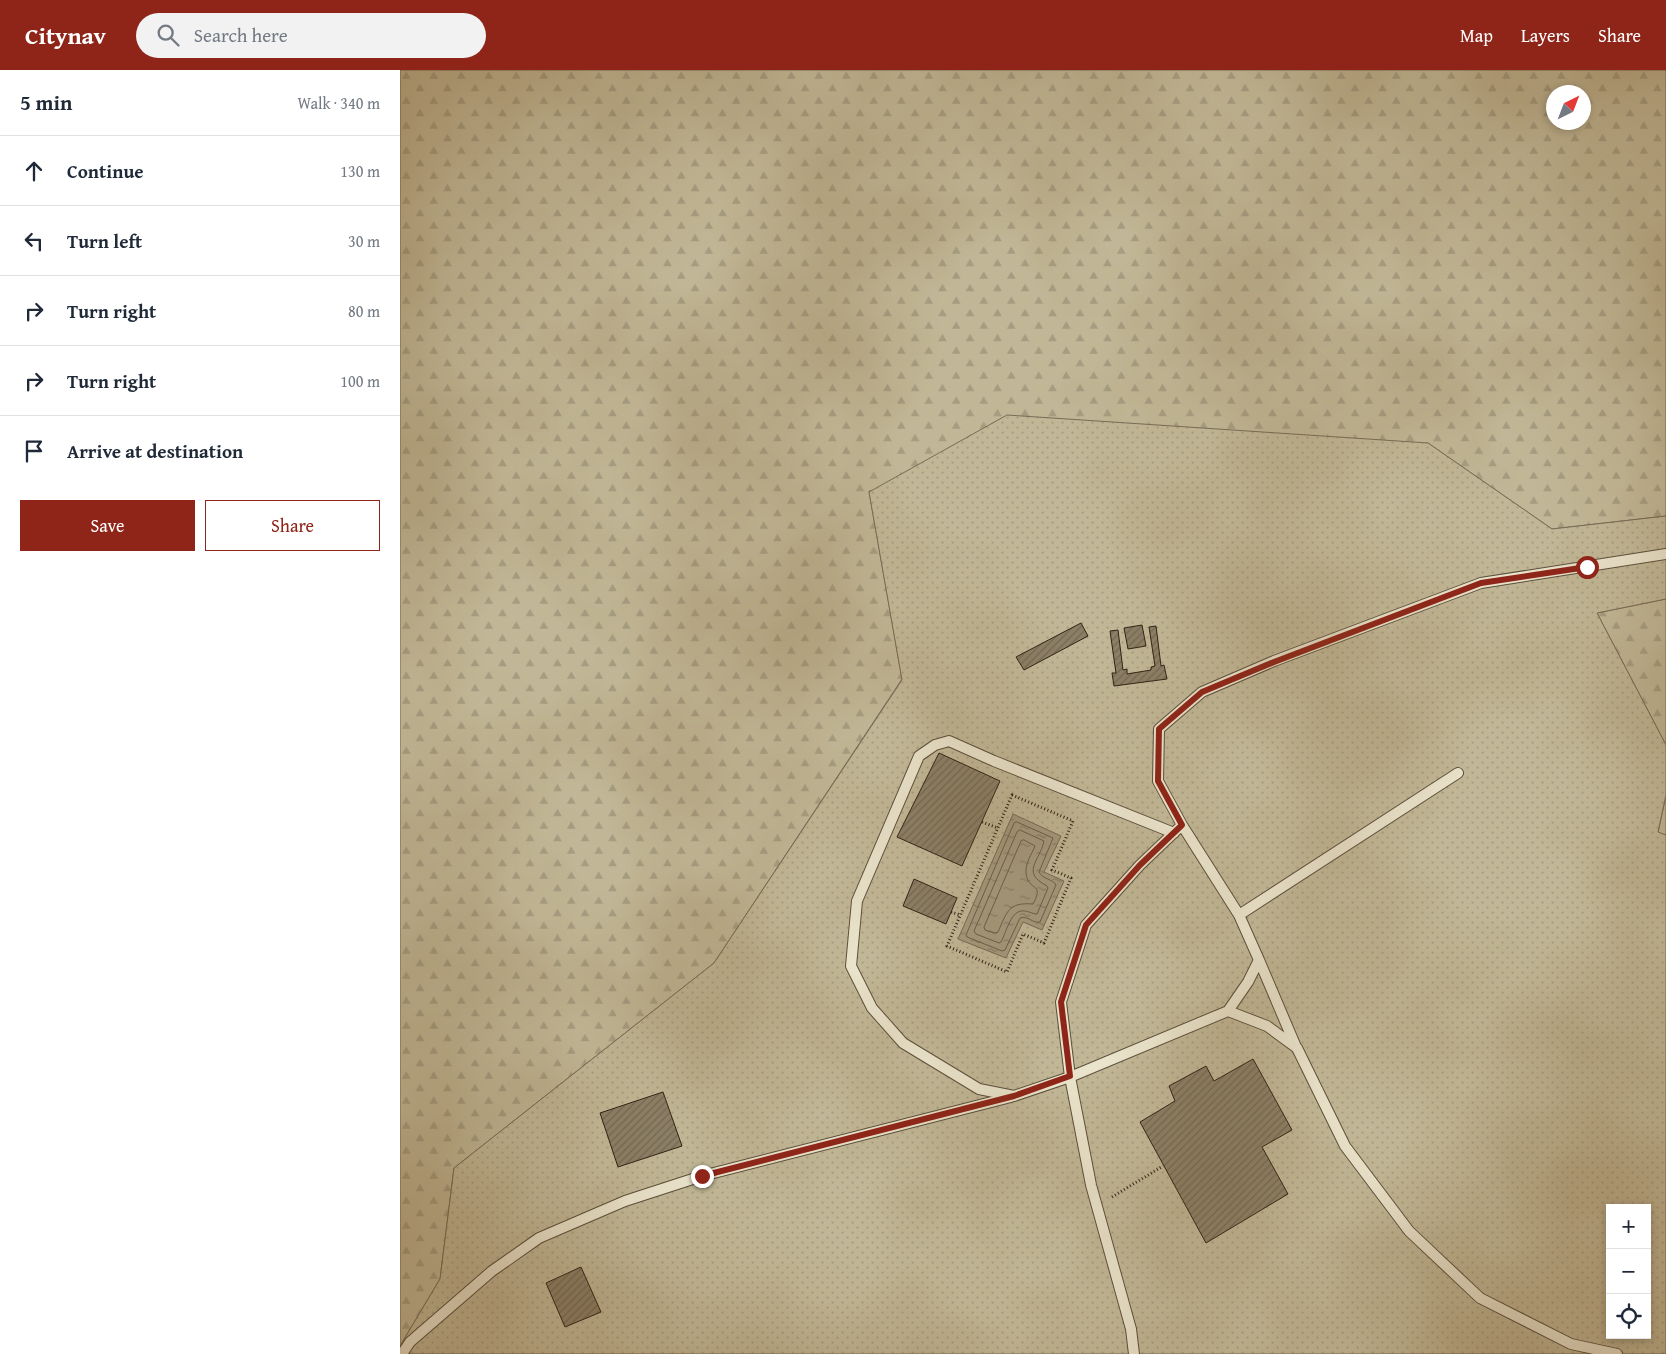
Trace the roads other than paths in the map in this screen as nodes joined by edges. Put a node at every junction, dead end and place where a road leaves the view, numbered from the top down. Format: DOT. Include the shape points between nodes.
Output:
graph roads {
  1 [pos="1666,554"];
  2 [pos="1458,773"];
  3 [pos="1182,825"];
  4 [pos="1174,833"];
  5 [pos="1239,915"];
  6 [pos="1259,960"];
  7 [pos="1228,1011"];
  8 [pos="1297,1048"];
  9 [pos="1070,1076"];
  10 [pos="1014,1096"];
  11 [pos="402,1354"];
  12 [pos="1134,1354"];
  13 [pos="1617,1354"];
  1 -- 3 [label="lane" via="1481,583 1202,692 1159,729 1158,781"];
  2 -- 5 [label="lane"];
  3 -- 4 [label="lane"];
  3 -- 5 [label="lane"];
  4 -- 9 [label="lane" via="1086,925 1061,1002"];
  4 -- 10 [label="lane" via="949,741 935,745 919,756 857,901 851,966 872,1008 904,1043 979,1089"];
  5 -- 6 [label="lane"];
  6 -- 7 [label="lane"];
  6 -- 8 [label="lane"];
  7 -- 8 [label="lane" via="1267,1026"];
  7 -- 9 [label="lane"];
  8 -- 13 [label="lane" via="1345,1146 1409,1232 1480,1298 1571,1344"];
  9 -- 10 [label="lane"];
  9 -- 12 [label="lane" via="1091,1185 1131,1329"];
  10 -- 11 [label="lane" via="702,1176 625,1201 539,1238 492,1271 410,1342"];
}
